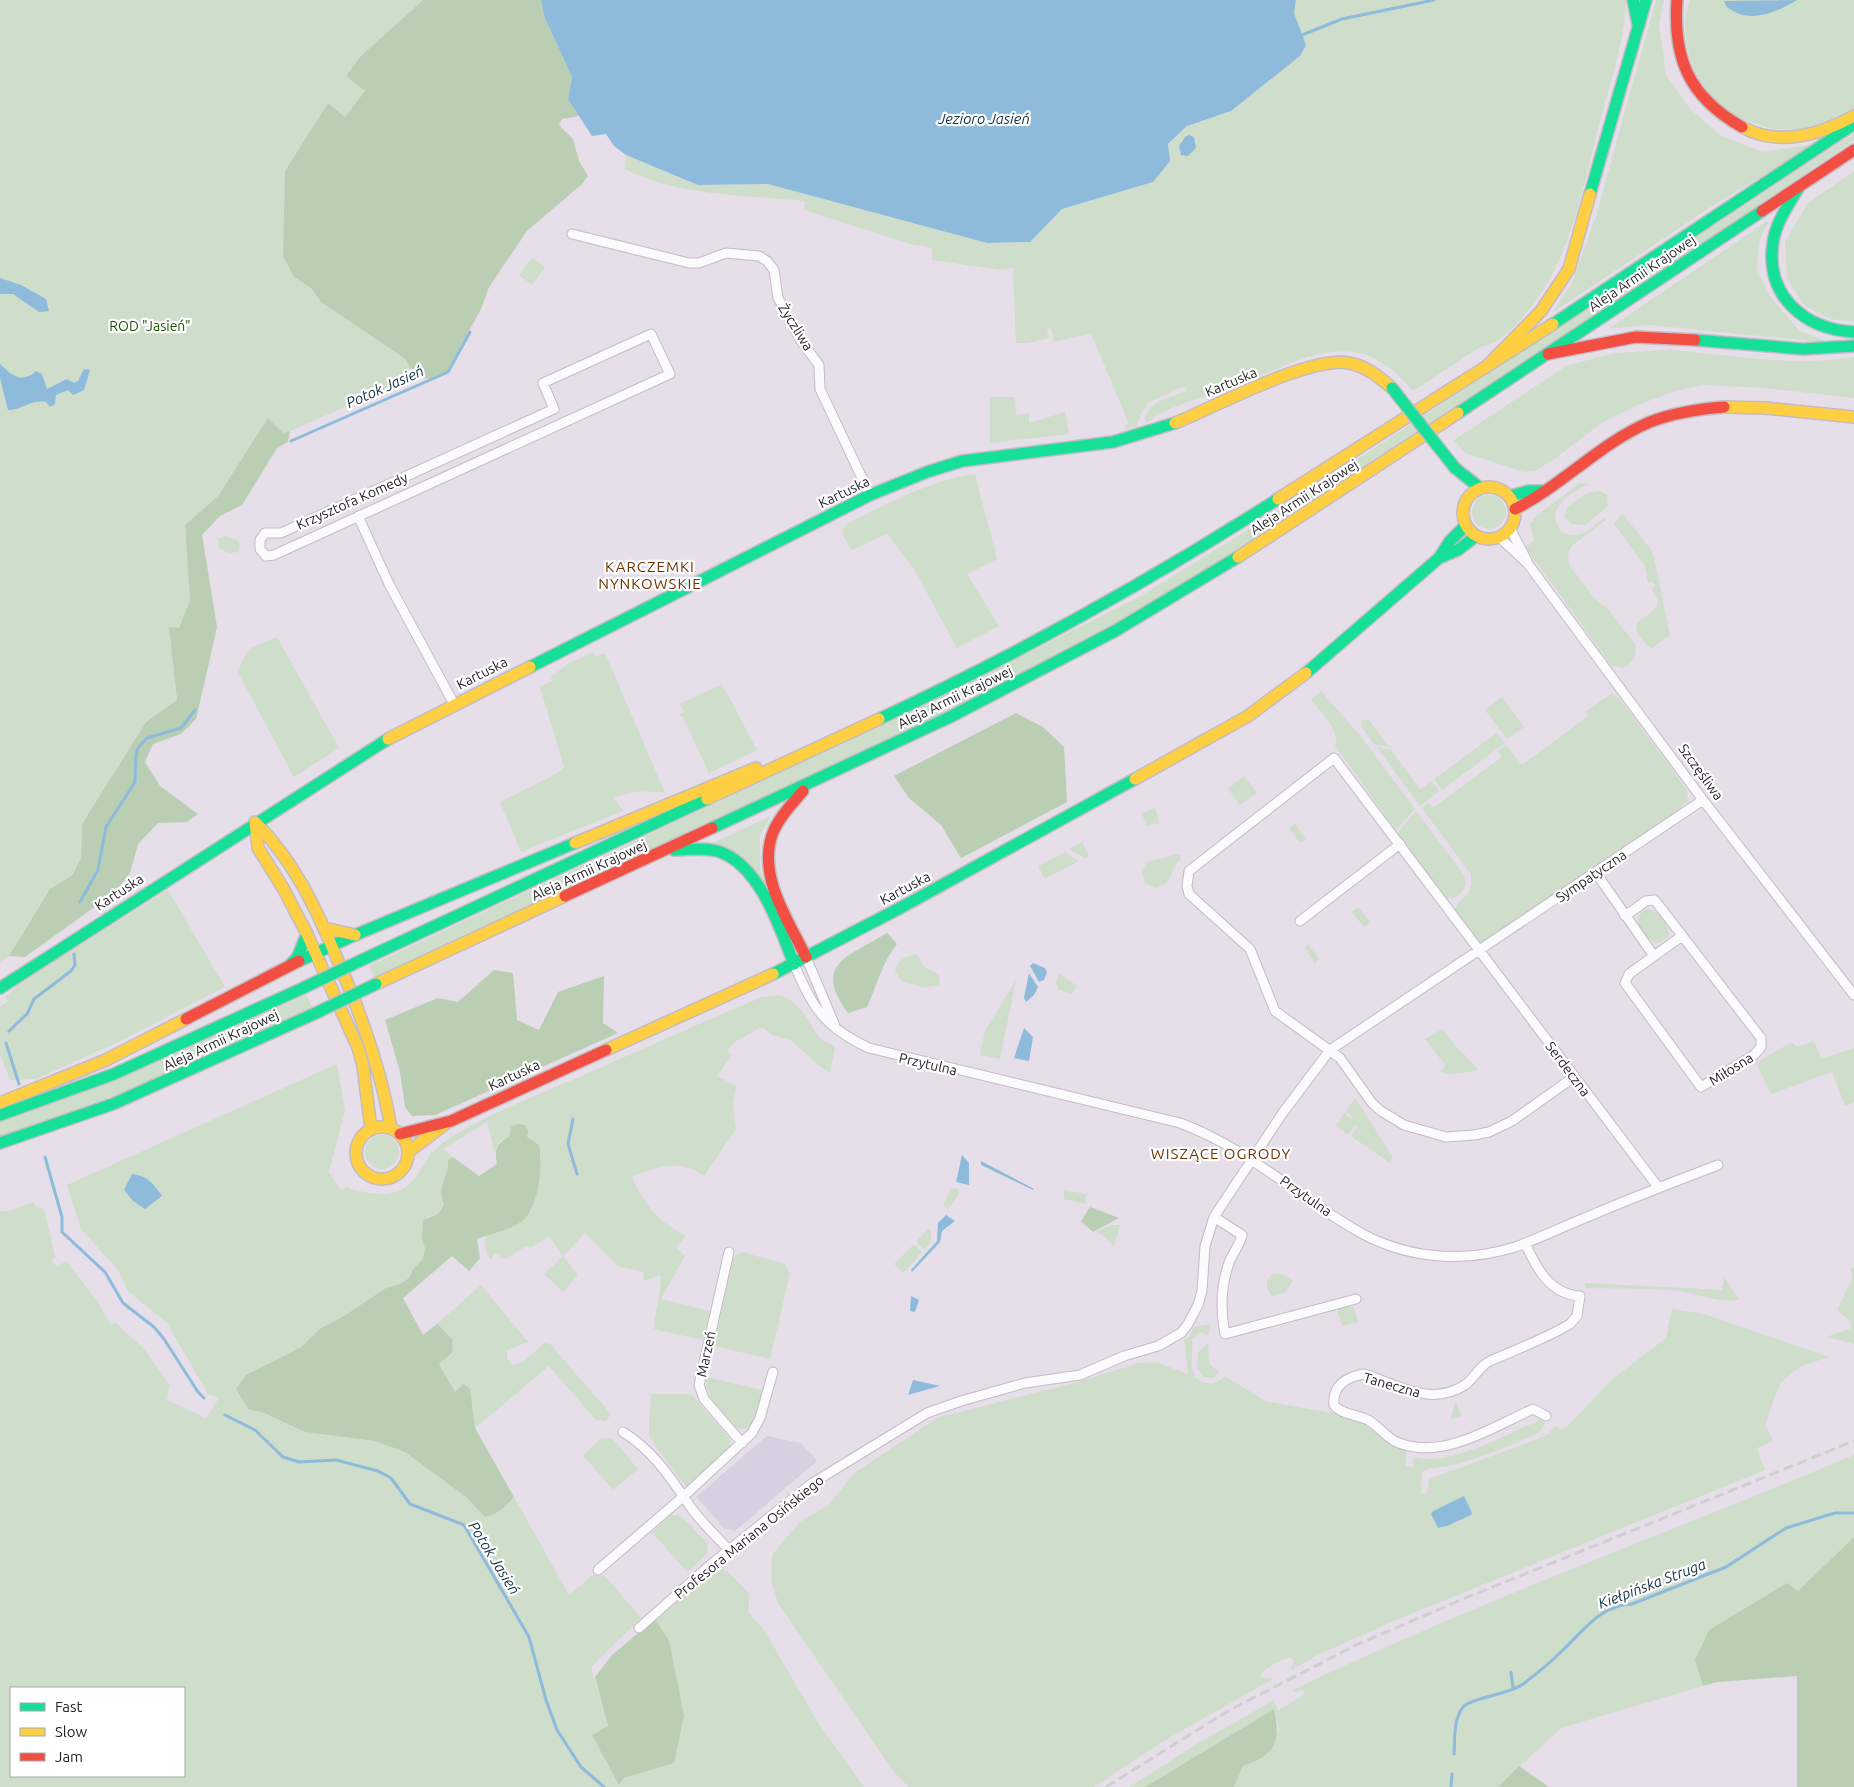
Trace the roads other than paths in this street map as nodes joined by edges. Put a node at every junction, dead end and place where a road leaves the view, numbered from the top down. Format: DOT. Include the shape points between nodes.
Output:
graph roads {
  1 [pos="1633,0"];
  2 [pos="1646,0"];
  3 [pos="1677,0"];
  4 [pos="1638,27"];
  5 [pos="1854,116"];
  6 [pos="1854,124"];
  7 [pos="1854,150"];
  8 [pos="1800,186"];
  9 [pos="572,234"];
  10 [pos="1854,332"];
  11 [pos="1854,346"];
  12 [pos="1548,354"];
  13 [pos="1485,368"];
  14 [pos="1854,418"];
  15 [pos="1455,468"];
  16 [pos="1480,488"];
  17 [pos="1545,491"];
  18 [pos="870,496"];
  19 [pos="1510,496"];
  20 [pos="1468,497"];
  21 [pos="1515,510"];
  22 [pos="358,516"];
  23 [pos="1466,525"];
  24 [pos="1510,528"];
  25 [pos="1476,536"];
  26 [pos="1499,537"];
  27 [pos="1439,558"];
  28 [pos="1528,564"];
  29 [pos="454,704"];
  30 [pos="805,754"];
  31 [pos="810,783"];
  32 [pos="1703,800"];
  33 [pos="255,822"];
  34 [pos="1400,844"];
  35 [pos="668,850"];
  36 [pos="1596,873"];
  37 [pos="1625,916"];
  38 [pos="1300,921"];
  39 [pos="324,928"];
  40 [pos="306,934"];
  41 [pos="355,934"];
  42 [pos="1682,936"];
  43 [pos="332,945"];
  44 [pos="1478,950"];
  45 [pos="316,953"];
  46 [pos="1654,956"];
  47 [pos="806,957"];
  48 [pos="794,964"];
  49 [pos="290,965"];
  50 [pos="0,988"];
  51 [pos="1854,995"];
  52 [pos="836,1029"];
  53 [pos="1330,1050"];
  54 [pos="1574,1076"];
  55 [pos="0,1103"];
  56 [pos="0,1114"];
  57 [pos="451,1121"];
  58 [pos="370,1129"];
  59 [pos="396,1131"];
  60 [pos="0,1143"];
  61 [pos="408,1152"];
  62 [pos="1253,1159"];
  63 [pos="1718,1165"];
  64 [pos="1658,1188"];
  65 [pos="1214,1217"];
  66 [pos="1525,1243"];
  67 [pos="729,1252"];
  68 [pos="1356,1299"];
  69 [pos="773,1372"];
  70 [pos="1546,1416"];
  71 [pos="624,1432"];
  72 [pos="742,1443"];
  73 [pos="684,1496"];
  74 [pos="728,1550"];
  75 [pos="598,1570"];
  76 [pos="639,1628"];
  1 -- 4 [label="main road"];
  2 -- 4 [label="main road"];
  3 -- 5 [label="main road" via="1675,39 1683,65 1704,99 1727,120 1752,132 1792,138 1821,132"];
  4 -- 13 [label="main road" via="1569,269 1541,311"];
  6 -- 13 [label="main road, Aleja Armii Krajowej" via="1606,291"];
  7 -- 8 [label="main road, Aleja Armii Krajowej"];
  8 -- 10 [label="main road" via="1781,217 1773,242 1771,258 1774,273 1785,297 1811,324"];
  8 -- 12 [label="main road, Aleja Armii Krajowej"];
  9 -- 18 [label="street, Życzliwa" via="689,263 699,263 726,253 759,256 767,261 774,270 778,298 801,341 819,365 820,389"];
  11 -- 12 [label="main road" via="1797,349 1648,337"];
  12 -- 31 [label="main road, Aleja Armii Krajowej" via="1266,540 1150,611 989,698"];
  13 -- 30 [label="main road, Aleja Armii Krajowej" via="1186,558 1078,620 952,685"];
  14 -- 17 [label="main road" via="1742,406 1686,410 1645,424"];
  15 -- 16 [label="main road, Kartuska"];
  15 -- 18 [label="main road, Kartuska, bridge" via="1392,388 1365,368 1341,362 1294,372 1132,438 1076,448 962,460 937,467"];
  15 -- 20 [label="main road, Kartuska"];
  16 -- 19 [label="main road" via="1496,487"];
  16 -- 20 [label="main road"];
  17 -- 19 [label="main road" via="1529,490"];
  17 -- 21 [label="main road"];
  18 -- 29 [label="main road, Kartuska"];
  19 -- 21 [label="main road"];
  20 -- 23 [label="main road" via="1463,511"];
  21 -- 24 [label="main road"];
  22 -- 22 [label="street, Krzysztofa Komedy" via="670,374 651,334 543,383 554,409 281,533 265,533 260,540 260,549 266,556 274,555"];
  22 -- 29 [label="street, Krzysztofa Komedy" via="389,584"];
  23 -- 25 [label="main road"];
  23 -- 27 [label="main road, Kartuska"];
  24 -- 26 [label="main road"];
  24 -- 28 [label="street, Szczęśliwa"];
  25 -- 26 [label="main road"];
  25 -- 27 [label="main road, Kartuska" via="1458,550"];
  26 -- 28 [label="street, Szczęśliwa"];
  27 -- 47 [label="main road, Kartuska" via="1309,672 1248,716 902,908"];
  28 -- 32 [label="street, Szczęśliwa"];
  29 -- 33 [label="main road, Kartuska" via="381,742"];
  30 -- 41 [label="main road" via="795,752"];
  30 -- 56 [label="main road, Aleja Armii Krajowej, bridge" via="114,1074 42,1102"];
  31 -- 35 [label="main road, Aleja Armii Krajowej"];
  31 -- 47 [label="main road" via="774,825 768,840 767,866 774,889"];
  32 -- 36 [label="street, Sympatyczna"];
  32 -- 51 [label="street, Szczęśliwa"];
  33 -- 39 [label="main road" via="273,838"];
  33 -- 40 [label="main road" via="258,848"];
  33 -- 50 [label="main road, Kartuska"];
  34 -- 38 [label="street"];
  34 -- 44 [label="street"];
  34 -- 53 [label="street" via="1334,758 1189,871 1187,886 1194,900 1245,943 1257,964 1275,1011"];
  35 -- 48 [label="main road" via="721,852 746,869 756,881"];
  35 -- 60 [label="main road, Aleja Armii Krajowej, bridge" via="113,1104"];
  36 -- 37 [label="street"];
  36 -- 44 [label="street, Sympatyczna"];
  37 -- 42 [label="street, Miłosna" via="1646,901 1654,900"];
  37 -- 46 [label="street"];
  39 -- 41 [label="main road"];
  39 -- 43 [label="main road"];
  40 -- 45 [label="main road"];
  40 -- 49 [label="main road" via="298,958"];
  41 -- 43 [label="main road"];
  42 -- 46 [label="street, Miłosna"];
  42 -- 46 [label="street, Miłosna" via="1762,1043 1754,1055 1700,1087 1625,983 1629,974"];
  43 -- 45 [label="main road"];
  43 -- 59 [label="main road" via="372,1042"];
  44 -- 53 [label="street, Sympatyczna"];
  44 -- 54 [label="street, Serdeczna"];
  45 -- 49 [label="main road"];
  45 -- 58 [label="main road" via="358,1048 366,1083"];
  47 -- 48 [label="main road, Kartuska"];
  47 -- 52 [label="street"];
  48 -- 52 [label="street, Przytulna" via="810,1002"];
  48 -- 57 [label="main road, Kartuska"];
  49 -- 55 [label="main road" via="106,1060"];
  52 -- 62 [label="street, Przytulna" via="859,1044 885,1054 1180,1122"];
  53 -- 54 [label="street" via="1380,1111 1404,1125 1446,1137 1474,1135 1505,1125"];
  53 -- 62 [label="street, Sympatyczna"];
  54 -- 64 [label="street, Serdeczna"];
  57 -- 59 [label="main road, Kartuska"];
  57 -- 61 [label="main road, Kartuska"];
  58 -- 59 [label="main road" via="384,1127"];
  58 -- 61 [label="main road" via="356,1149 360,1166 366,1173 384,1179 394,1176 402,1170"];
  59 -- 61 [label="main road"];
  62 -- 65 [label="street"];
  62 -- 66 [label="street, Przytulna" via="1354,1229 1386,1245 1438,1256 1480,1255"];
  63 -- 64 [label="street, Przytulna"];
  64 -- 66 [label="street, Przytulna"];
  65 -- 68 [label="street" via="1242,1236 1225,1278 1222,1305 1225,1334"];
  65 -- 74 [label="street, Profesora Mariana Osińskiego" via="1205,1246 1202,1291 1198,1305 1181,1333 1158,1346 1080,1375 1025,1383 927,1413 811,1484"];
  66 -- 70 [label="street, Taneczna" via="1545,1279 1561,1290 1580,1296 1577,1316 1570,1324 1488,1362 1467,1384 1443,1395 1420,1394 1364,1374 1341,1382 1334,1395 1334,1405 1338,1410 1368,1420 1395,1441 1418,1447 1454,1443 1533,1409"];
  67 -- 72 [label="street, Marzeń" via="699,1385 704,1399"];
  69 -- 72 [label="street" via="760,1418"];
  71 -- 73 [label="street" via="642,1444"];
  72 -- 73 [label="street"];
  73 -- 74 [label="street"];
  73 -- 75 [label="street"];
  74 -- 76 [label="street, Profesora Mariana Osińskiego"];
}
